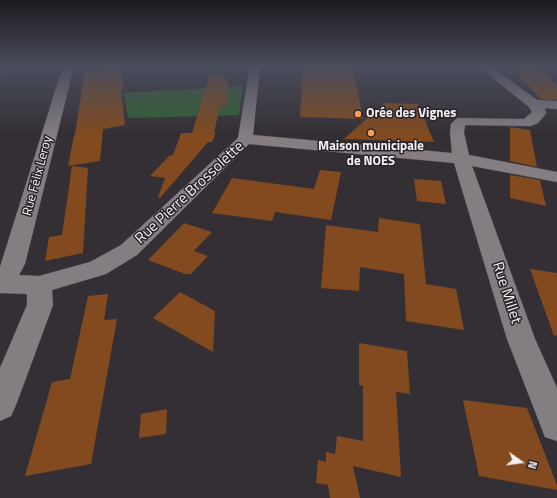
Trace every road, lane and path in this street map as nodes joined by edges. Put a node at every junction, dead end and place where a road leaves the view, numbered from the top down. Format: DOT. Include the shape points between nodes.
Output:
graph roads {
  1 [pos="61,89"];
  2 [pos="252,89"];
  3 [pos="514,89"];
  4 [pos="534,104"];
  5 [pos="557,105"];
  6 [pos="245,139"];
  7 [pos="461,159"];
  8 [pos="557,177"];
  9 [pos="1,284"];
  10 [pos="39,285"];
  11 [pos="0,405"];
  12 [pos="557,425"];
  1 -- 9 [label="street, Rue Félix Leroy" via="14,264"];
  2 -- 6 [label="street"];
  3 -- 4 [label="street"];
  4 -- 5 [label="street"];
  4 -- 7 [label="street, Rue Millet" via="539,113 533,120 526,122 471,120 458,124"];
  6 -- 7 [label="street, Rue Pierre Brossolette"];
  6 -- 10 [label="street, Rue Pierre Brossolette" via="129,250 98,268"];
  7 -- 8 [label="street, Rue Pierre Brossolette"];
  7 -- 12 [label="street, Rue Millet" via="521,339"];
  9 -- 10 [label="street, Rue Pierre Brossolette"];
  10 -- 11 [label="street" via="40,305"];
}
